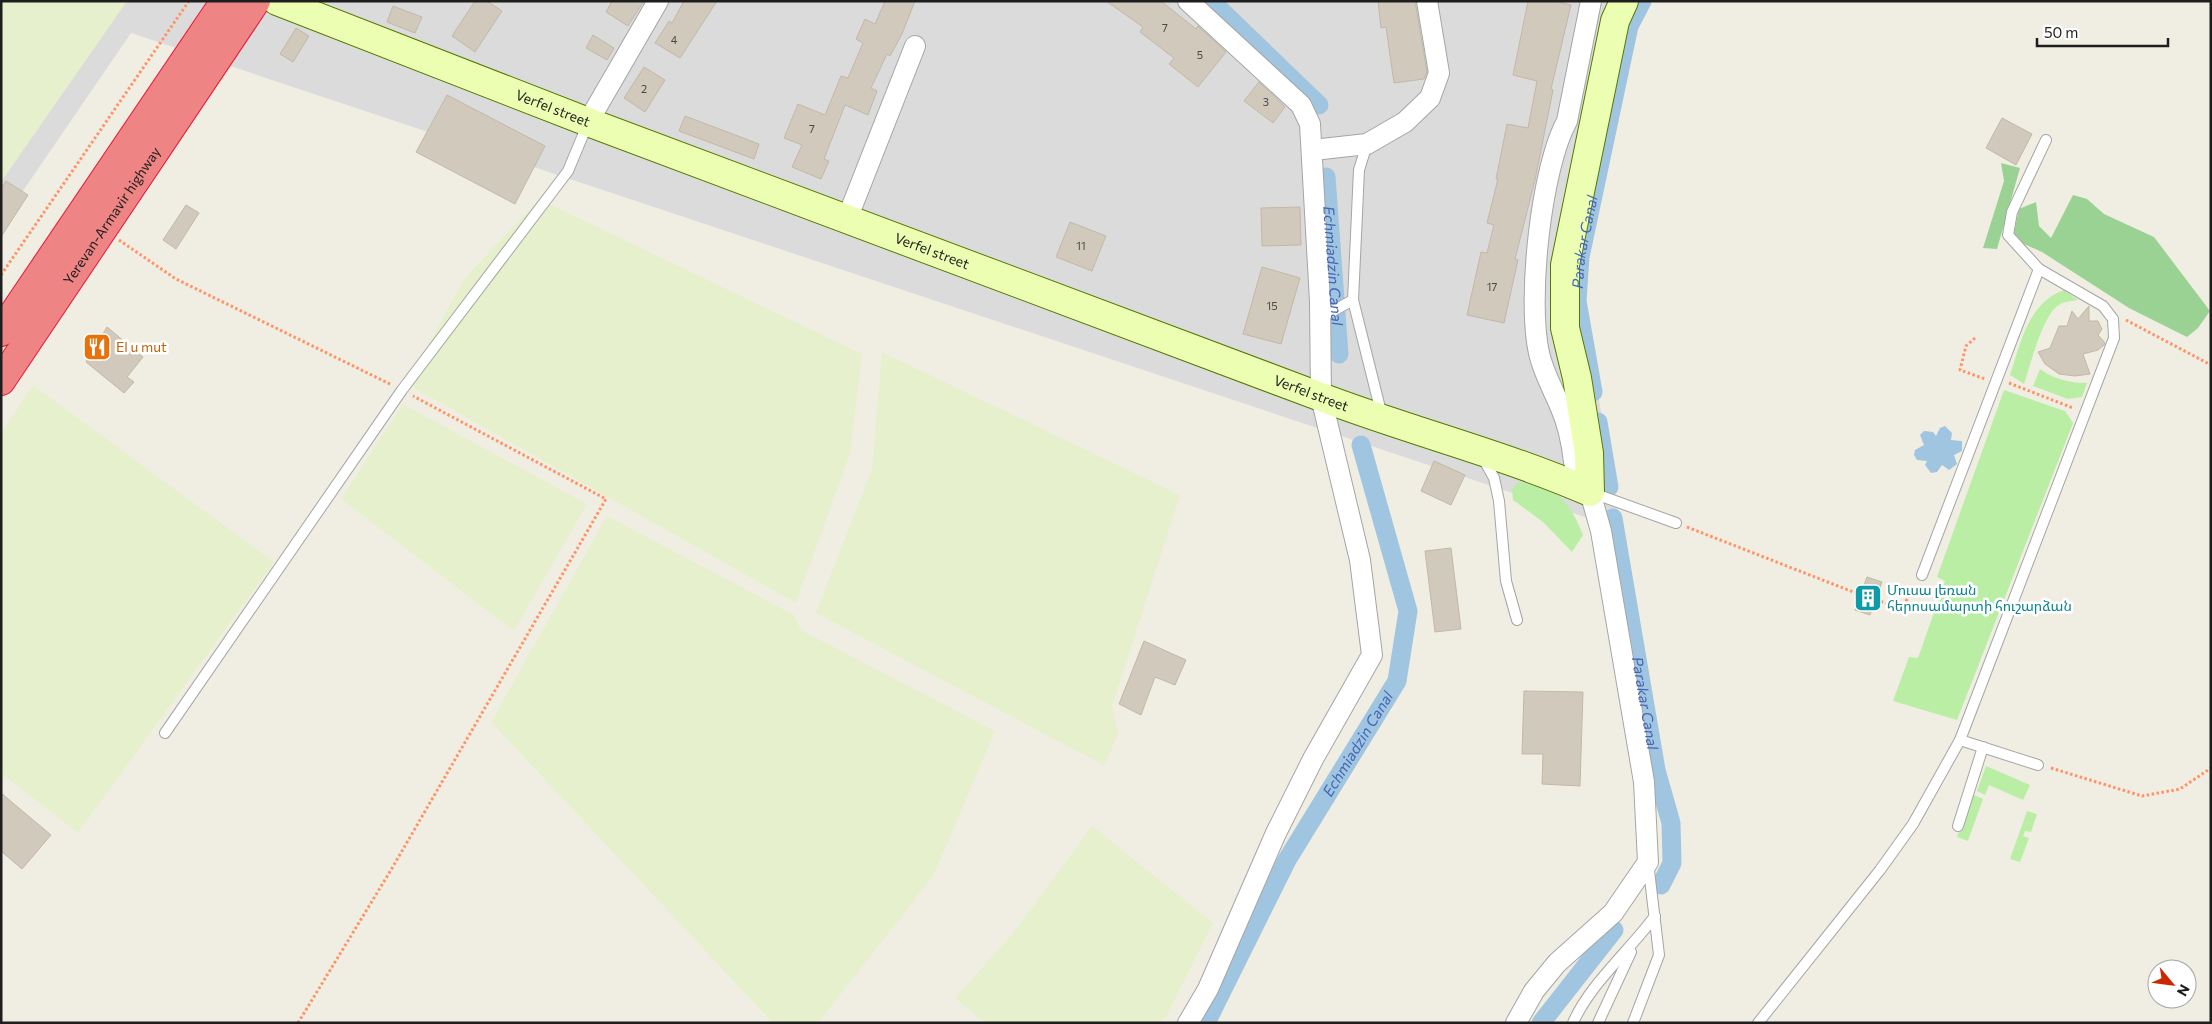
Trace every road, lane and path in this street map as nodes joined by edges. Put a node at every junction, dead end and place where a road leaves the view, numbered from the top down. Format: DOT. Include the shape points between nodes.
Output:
graph roads {
  1 [pos="188,1"];
  2 [pos="225,1"];
  3 [pos="256,1"];
  4 [pos="277,1"];
  5 [pos="658,1"];
  6 [pos="1188,1"];
  7 [pos="1427,1"];
  8 [pos="1592,1"];
  9 [pos="1624,1"];
  10 [pos="915,46"];
  11 [pos="175,98"];
  12 [pos="588,122"];
  13 [pos="2046,140"];
  14 [pos="1367,144"];
  15 [pos="1313,150"];
  16 [pos="848,219"];
  17 [pos="103,229"];
  18 [pos="2040,269"];
  19 [pos="1,275"];
  20 [pos="1350,301"];
  21 [pos="1323,316"];
  22 [pos="2113,319"];
  23 [pos="1,332"];
  24 [pos="1975,338"];
  25 [pos="2211,365"];
  26 [pos="1,381"];
  27 [pos="1994,383"];
  28 [pos="2014,385"];
  29 [pos="402,390"];
  30 [pos="1321,397"];
  31 [pos="2085,412"];
  32 [pos="1384,421"];
  33 [pos="1480,452"];
  34 [pos="1572,460"];
  35 [pos="1590,492"];
  36 [pos="1680,525"];
  37 [pos="1922,575"];
  38 [pos="1861,595"];
  39 [pos="1876,600"];
  40 [pos="1517,620"];
  41 [pos="165,733"];
  42 [pos="1960,740"];
  43 [pos="1983,747"];
  44 [pos="2038,765"];
  45 [pos="2211,768"];
  46 [pos="1958,826"];
  47 [pos="1648,862"];
  48 [pos="1655,916"];
  49 [pos="1637,940"];
  50 [pos="298,1023"];
  51 [pos="1188,1023"];
  52 [pos="1516,1023"];
  53 [pos="1573,1023"];
  54 [pos="1598,1023"];
  55 [pos="1633,1023"];
  56 [pos="1758,1023"];
  1 -- 19 [label="path"];
  2 -- 11 [label="highway, Yerevan-Armavir highway" via="206,29"];
  3 -- 11 [label="highway, Yerevan-Armavir highway" via="223,50"];
  4 -- 12 [label="street, Verfel street"];
  5 -- 12 [label="street"];
  6 -- 15 [label="street" via="1301,105 1310,124"];
  7 -- 14 [label="street" via="1439,73 1430,98 1405,122"];
  8 -- 34 [label="street" via="1567,120 1558,137 1544,197 1535,294 1539,353 1567,426"];
  9 -- 34 [label="street" via="1615,22 1565,265 1565,328 1577,378"];
  10 -- 16 [label="street"];
  11 -- 17 [label="highway, Yerevan-Armavir highway"];
  11 -- 23 [label="highway, Yerevan-Armavir highway"];
  12 -- 16 [label="street, Verfel street"];
  12 -- 29 [label="lane" via="568,171"];
  13 -- 18 [label="lane" via="2012,212 2008,235"];
  14 -- 15 [label="street"];
  14 -- 20 [label="lane" via="1359,170"];
  15 -- 21 [label="street"];
  16 -- 30 [label="street, Verfel street"];
  17 -- 26 [label="highway, Yerevan-Armavir highway"];
  17 -- 29 [label="path" via="176,279"];
  18 -- 22 [label="lane" via="2103,306"];
  18 -- 27 [label="lane"];
  20 -- 21 [label="lane"];
  20 -- 32 [label="lane"];
  21 -- 30 [label="street"];
  22 -- 25 [label="path" via="2127,320"];
  22 -- 31 [label="lane" via="2114,338"];
  24 -- 27 [label="path" via="1966,346 1960,370"];
  27 -- 37 [label="lane"];
  28 -- 31 [label="path"];
  29 -- 41 [label="lane"];
  29 -- 50 [label="path" via="606,499 391,870"];
  30 -- 32 [label="street, Verfel street"];
  30 -- 51 [label="street" via="1360,560 1372,655 1313,759 1276,833 1208,989"];
  31 -- 42 [label="lane"];
  32 -- 33 [label="street, Verfel street"];
  33 -- 34 [label="street, Verfel street"];
  33 -- 40 [label="lane" via="1494,478 1506,581"];
  34 -- 35 [label="street"];
  34 -- 35 [label="street, Verfel street"];
  35 -- 36 [label="lane"];
  35 -- 47 [label="street" via="1601,531 1644,782"];
  36 -- 38 [label="path"];
  37 -- 39 [label="path" via="1902,608"];
  42 -- 43 [label="lane"];
  42 -- 56 [label="lane" via="1913,824"];
  43 -- 44 [label="lane"];
  43 -- 46 [label="lane"];
  44 -- 45 [label="path" via="2142,796 2180,789"];
  47 -- 48 [label="lane"];
  47 -- 52 [label="street" via="1613,913 1557,963 1534,991"];
  48 -- 49 [label="lane"];
  48 -- 55 [label="lane" via="1659,955"];
  49 -- 53 [label="lane" via="1580,1006"];
  49 -- 54 [label="lane"];
}
